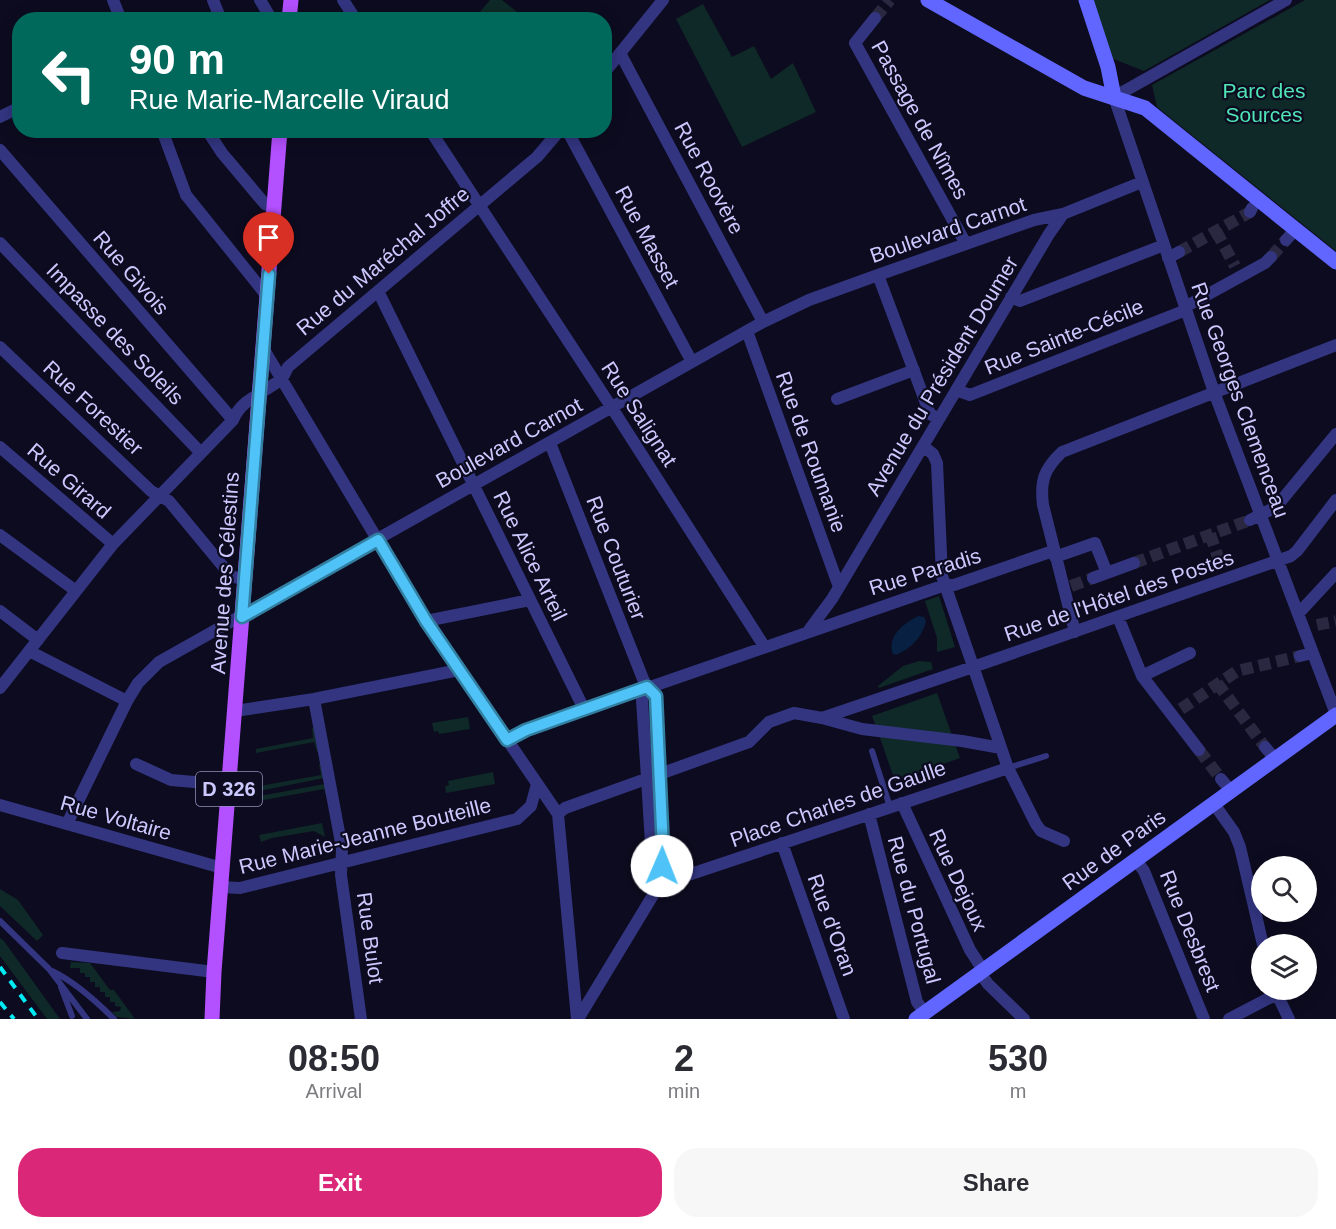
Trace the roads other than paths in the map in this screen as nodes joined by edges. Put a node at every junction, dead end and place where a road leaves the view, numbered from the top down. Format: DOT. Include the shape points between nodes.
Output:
graph roads {
  1 [pos="663,0"];
  2 [pos="928,0"];
  3 [pos="1086,0"];
  4 [pos="1286,0"];
  5 [pos="875,18"];
  6 [pos="620,53"];
  7 [pos="612,63"];
  8 [pos="1114,97"];
  9 [pos="165,138"];
  10 [pos="212,138"];
  11 [pos="279,138"];
  12 [pos="435,138"];
  13 [pos="553,138"];
  14 [pos="571,138"];
  15 [pos="0,150"];
  16 [pos="1142,182"];
  17 [pos="479,204"];
  18 [pos="274,209"];
  19 [pos="1064,214"];
  20 [pos="0,243"];
  21 [pos="966,244"];
  22 [pos="1164,245"];
  23 [pos="1270,257"];
  24 [pos="1336,262"];
  25 [pos="878,274"];
  26 [pos="378,291"];
  27 [pos="267,296"];
  28 [pos="1011,297"];
  29 [pos="1185,308"];
  30 [pos="762,322"];
  31 [pos="747,331"];
  32 [pos="1336,345"];
  33 [pos="0,348"];
  34 [pos="263,348"];
  35 [pos="692,362"];
  36 [pos="914,370"];
  37 [pos="282,379"];
  38 [pos="956,390"];
  39 [pos="260,392"];
  40 [pos="1214,392"];
  41 [pos="837,399"];
  42 [pos="612,408"];
  43 [pos="258,417"];
  44 [pos="939,419"];
  45 [pos="233,420"];
  46 [pos="1336,434"];
  47 [pos="550,443"];
  48 [pos="923,446"];
  49 [pos="0,447"];
  50 [pos="201,453"];
  51 [pos="474,486"];
  52 [pos="159,496"];
  53 [pos="1336,500"];
  54 [pos="1255,518"];
  55 [pos="0,535"];
  56 [pos="378,540"];
  57 [pos="113,544"];
  58 [pos="1054,554"];
  59 [pos="1278,561"];
  60 [pos="1134,563"];
  61 [pos="1107,573"];
  62 [pos="1336,573"];
  63 [pos="1093,578"];
  64 [pos="245,580"];
  65 [pos="945,585"];
  66 [pos="839,587"];
  67 [pos="76,591"];
  68 [pos="530,600"];
  69 [pos="0,611"];
  70 [pos="1298,614"];
  71 [pos="242,617"];
  72 [pos="1118,617"];
  73 [pos="426,621"];
  74 [pos="1317,625"];
  75 [pos="1304,628"];
  76 [pos="809,631"];
  77 [pos="1075,632"];
  78 [pos="38,640"];
  79 [pos="764,646"];
  80 [pos="29,651"];
  81 [pos="1190,653"];
  82 [pos="1313,653"];
  83 [pos="1300,656"];
  84 [pos="973,667"];
  85 [pos="459,670"];
  86 [pos="1142,676"];
  87 [pos="647,687"];
  88 [pos="0,688"];
  89 [pos="314,699"];
  90 [pos="127,701"];
  91 [pos="584,709"];
  92 [pos="235,711"];
  93 [pos="1336,715"];
  94 [pos="822,717"];
  95 [pos="507,740"];
  96 [pos="1001,748"];
  97 [pos="1199,750"];
  98 [pos="872,751"];
  99 [pos="1046,756"];
  100 [pos="136,764"];
  101 [pos="1008,768"];
  102 [pos="660,774"];
  103 [pos="646,778"];
  104 [pos="1221,779"];
  105 [pos="537,784"];
  106 [pos="229,785"];
  107 [pos="1231,791"];
  108 [pos="902,803"];
  109 [pos="0,804"];
  110 [pos="1214,804"];
  111 [pos="890,807"];
  112 [pos="556,812"];
  113 [pos="869,814"];
  114 [pos="67,824"];
  115 [pos="1064,841"];
  116 [pos="782,843"];
  117 [pos="1136,860"];
  118 [pos="341,863"];
  119 [pos="222,868"];
  120 [pos="661,882"];
  121 [pos="221,887"];
  122 [pos="0,921"];
  123 [pos="1260,934"];
  124 [pos="62,953"];
  125 [pos="49,969"];
  126 [pos="214,972"];
  127 [pos="982,972"];
  128 [pos="59,981"];
  129 [pos="1262,1000"];
  130 [pos="1280,1000"];
  131 [pos="72,1016"];
  132 [pos="921,1016"];
  133 [pos="86,1019"];
  134 [pos="114,1019"];
  135 [pos="212,1019"];
  136 [pos="362,1019"];
  137 [pos="578,1019"];
  138 [pos="844,1019"];
  139 [pos="1024,1019"];
  140 [pos="1204,1019"];
  141 [pos="1228,1019"];
  142 [pos="1289,1019"];
  1 -- 6 [label="street"];
  2 -- 8 [label="street" via="1084,88"];
  3 -- 8 [label="street"];
  4 -- 8 [label="street"];
  5 -- 21 [label="street, Passage de Nîmes" via="855,43"];
  6 -- 7 [label="street"];
  6 -- 30 [label="street, Rue Roovère"];
  8 -- 16 [label="street, Rue Georges Clemenceau"];
  8 -- 24 [label="street" via="1145,108 1291,235"];
  9 -- 27 [label="street" via="186,195"];
  10 -- 18 [label="street" via="265,204"];
  11 -- 18 [label="main road, Avenue des Célestins / D 326"];
  12 -- 17 [label="street, Rue Salignat"];
  13 -- 17 [label="street, Rue du Maréchal Joffre" via="537,157"];
  14 -- 35 [label="street, Rue Masset"];
  15 -- 45 [label="street, Rue Givois"];
  16 -- 19 [label="street"];
  16 -- 22 [label="street, Rue Georges Clemenceau"];
  17 -- 26 [label="street, Rue du Maréchal Joffre"];
  17 -- 42 [label="street, Rue Salignat"];
  18 -- 27 [label="main road, Avenue des Célestins / D 326"];
  19 -- 21 [label="street, Boulevard Carnot" via="1034,220"];
  19 -- 28 [label="street, Avenue du Président Doumer"];
  20 -- 50 [label="street, Impasse des Soleils"];
  21 -- 25 [label="street, Boulevard Carnot"];
  22 -- 28 [label="street" via="1020,301"];
  22 -- 29 [label="street, Rue Georges Clemenceau" via="1174,255"];
  23 -- 29 [label="street, Rue Sainte-Cécile" via="1264,263 1238,271"];
  25 -- 30 [label="street, Boulevard Carnot"];
  25 -- 36 [label="street"];
  26 -- 37 [label="street, Rue du Maréchal Joffre" via="288,368"];
  26 -- 51 [label="street, Rue Alice Arteil"];
  27 -- 34 [label="main road, Avenue des Célestins / D 326"];
  28 -- 38 [label="street, Avenue du Président Doumer"];
  29 -- 38 [label="street, Rue Sainte-Cécile" via="970,395"];
  29 -- 40 [label="street, Rue Georges Clemenceau"];
  30 -- 31 [label="street, Boulevard Carnot"];
  31 -- 35 [label="street, Boulevard Carnot"];
  31 -- 66 [label="street, Rue de Roumanie"];
  32 -- 40 [label="street"];
  33 -- 52 [label="street, Rue Forestier"];
  34 -- 37 [label="street"];
  34 -- 39 [label="main road, Avenue des Célestins / D 326"];
  35 -- 42 [label="street, Boulevard Carnot"];
  36 -- 41 [label="street"];
  36 -- 44 [label="street" via="930,414"];
  37 -- 39 [label="street, Rue du Maréchal Joffre"];
  37 -- 56 [label="street"];
  38 -- 44 [label="street, Avenue du Président Doumer"];
  39 -- 43 [label="main road, Avenue des Célestins / D 326"];
  39 -- 45 [label="street, Rue du Maréchal Joffre" via="236,411"];
  40 -- 54 [label="street, Rue Georges Clemenceau"];
  40 -- 58 [label="street" via="1062,452 1051,462 1041,489"];
  42 -- 47 [label="street, Boulevard Carnot"];
  42 -- 79 [label="street, Rue Salignat"];
  43 -- 45 [label="street"];
  43 -- 64 [label="main road, Avenue des Célestins / D 326"];
  44 -- 48 [label="street, Avenue du Président Doumer"];
  45 -- 50 [label="street, Rue du Maréchal Joffre"];
  46 -- 54 [label="street" via="1276,507"];
  47 -- 51 [label="street, Boulevard Carnot"];
  47 -- 87 [label="street, Rue Couturier"];
  48 -- 65 [label="street" via="937,463"];
  48 -- 66 [label="street, Avenue du Président Doumer"];
  49 -- 57 [label="street, Rue Girard"];
  50 -- 52 [label="street, Rue du Maréchal Joffre"];
  51 -- 56 [label="street, Boulevard Carnot"];
  51 -- 68 [label="street, Rue Alice Arteil"];
  52 -- 57 [label="street, Rue du Maréchal Joffre"];
  52 -- 64 [label="street, Rue Forestier" via="169,501 231,576"];
  53 -- 59 [label="street, Rue de l'Hôtel des Postes" via="1297,551"];
  54 -- 59 [label="street, Rue Georges Clemenceau"];
  55 -- 67 [label="street"];
  56 -- 71 [label="street, Boulevard Carnot"];
  56 -- 73 [label="street"];
  57 -- 67 [label="street, Rue du Maréchal Joffre"];
  58 -- 61 [label="street, Rue Paradis" via="1095,543"];
  58 -- 65 [label="street, Rue Paradis"];
  58 -- 77 [label="street" via="1067,587"];
  59 -- 70 [label="street, Rue Georges Clemenceau"];
  59 -- 72 [label="street, Rue de l'Hôtel des Postes" via="1224,574"];
  60 -- 61 [label="street"];
  61 -- 63 [label="street"];
  62 -- 70 [label="street"];
  64 -- 71 [label="main road, Avenue des Célestins / D 326"];
  65 -- 76 [label="street, Rue Paradis"];
  65 -- 84 [label="street"];
  66 -- 76 [label="street, Avenue du Président Doumer"];
  67 -- 78 [label="street, Rue du Maréchal Joffre"];
  68 -- 73 [label="street"];
  68 -- 91 [label="street, Rue Alice Arteil"];
  69 -- 78 [label="street"];
  70 -- 75 [label="street, Rue Georges Clemenceau"];
  71 -- 90 [label="street, Boulevard Carnot" via="159,662"];
  71 -- 92 [label="main road, Avenue des Célestins / D 326"];
  72 -- 77 [label="street, Rue de l'Hôtel des Postes"];
  72 -- 86 [label="street"];
  73 -- 85 [label="street"];
  74 -- 75 [label="street"];
  75 -- 82 [label="street, Rue Georges Clemenceau"];
  76 -- 79 [label="street"];
  77 -- 84 [label="street, Rue de l'Hôtel des Postes"];
  78 -- 80 [label="street, Rue du Maréchal Joffre"];
  79 -- 87 [label="street"];
  80 -- 88 [label="street, Rue du Maréchal Joffre"];
  80 -- 90 [label="street"];
  81 -- 86 [label="street"];
  82 -- 83 [label="street"];
  82 -- 93 [label="street, Rue Georges Clemenceau"];
  84 -- 94 [label="street, Place Charles de Gaulle"];
  84 -- 96 [label="street"];
  85 -- 89 [label="street"];
  85 -- 95 [label="street"];
  86 -- 97 [label="street" via="1177,712"];
  87 -- 91 [label="street"];
  87 -- 102 [label="street" via="656,696"];
  87 -- 103 [label="street" via="642,700"];
  89 -- 92 [label="street"];
  89 -- 118 [label="street, Rue Bulot" via="342,848"];
  90 -- 114 [label="street, Boulevard Carnot"];
  91 -- 95 [label="street"];
  92 -- 106 [label="main road, Avenue des Célestins / D 326"];
  93 -- 107 [label="street, Rue de Paris" via="1270,753"];
  94 -- 96 [label="street, Place Charles de Gaulle" via="862,729"];
  94 -- 102 [label="street, Place Charles de Gaulle" via="794,712 769,722 749,742"];
  95 -- 105 [label="street"];
  96 -- 101 [label="street"];
  98 -- 111 [label="lane"];
  99 -- 101 [label="lane"];
  100 -- 106 [label="street" via="171,780"];
  101 -- 108 [label="street, Place Charles de Gaulle"];
  101 -- 115 [label="street" via="1041,831"];
  102 -- 103 [label="street, Place Charles de Gaulle"];
  102 -- 120 [label="street"];
  103 -- 112 [label="street, Place Charles de Gaulle"];
  103 -- 120 [label="street" via="652,860"];
  104 -- 107 [label="street"];
  105 -- 112 [label="street"];
  105 -- 118 [label="street, Rue Marie-Jeanne Bouteille" via="531,806 518,819"];
  106 -- 119 [label="main road, Avenue des Célestins / D 326"];
  107 -- 110 [label="street, Rue de Paris"];
  108 -- 111 [label="street, Place Charles de Gaulle"];
  108 -- 127 [label="street, Rue Dejoux"];
  109 -- 114 [label="street, Rue Voltaire"];
  110 -- 117 [label="street, Rue de Paris"];
  110 -- 123 [label="street" via="1240,847"];
  111 -- 113 [label="street, Place Charles de Gaulle"];
  112 -- 137 [label="street"];
  113 -- 116 [label="street, Place Charles de Gaulle"];
  113 -- 132 [label="street, Rue du Portugal"];
  114 -- 119 [label="street, Rue Voltaire"];
  116 -- 120 [label="street, Place Charles de Gaulle"];
  116 -- 138 [label="street, Rue d'Oran"];
  117 -- 127 [label="street, Rue de Paris"];
  117 -- 140 [label="street, Rue Desbrest" via="1144,871"];
  118 -- 121 [label="street, Rue Marie-Jeanne Bouteille" via="240,888"];
  118 -- 136 [label="street, Rue Bulot"];
  119 -- 121 [label="main road, Avenue des Célestins / D 326"];
  120 -- 137 [label="street"];
  121 -- 126 [label="main road, Avenue des Célestins / D 326"];
  122 -- 125 [label="lane"];
  124 -- 126 [label="street"];
  125 -- 128 [label="lane"];
  125 -- 134 [label="lane" via="65,977"];
  126 -- 135 [label="main road, Avenue des Célestins / D 326"];
  127 -- 132 [label="street, Rue de Paris"];
  127 -- 139 [label="street, Rue Dejoux" via="988,984"];
  128 -- 131 [label="lane"];
  128 -- 133 [label="lane"];
  129 -- 141 [label="street"];
  130 -- 142 [label="street"];
}
